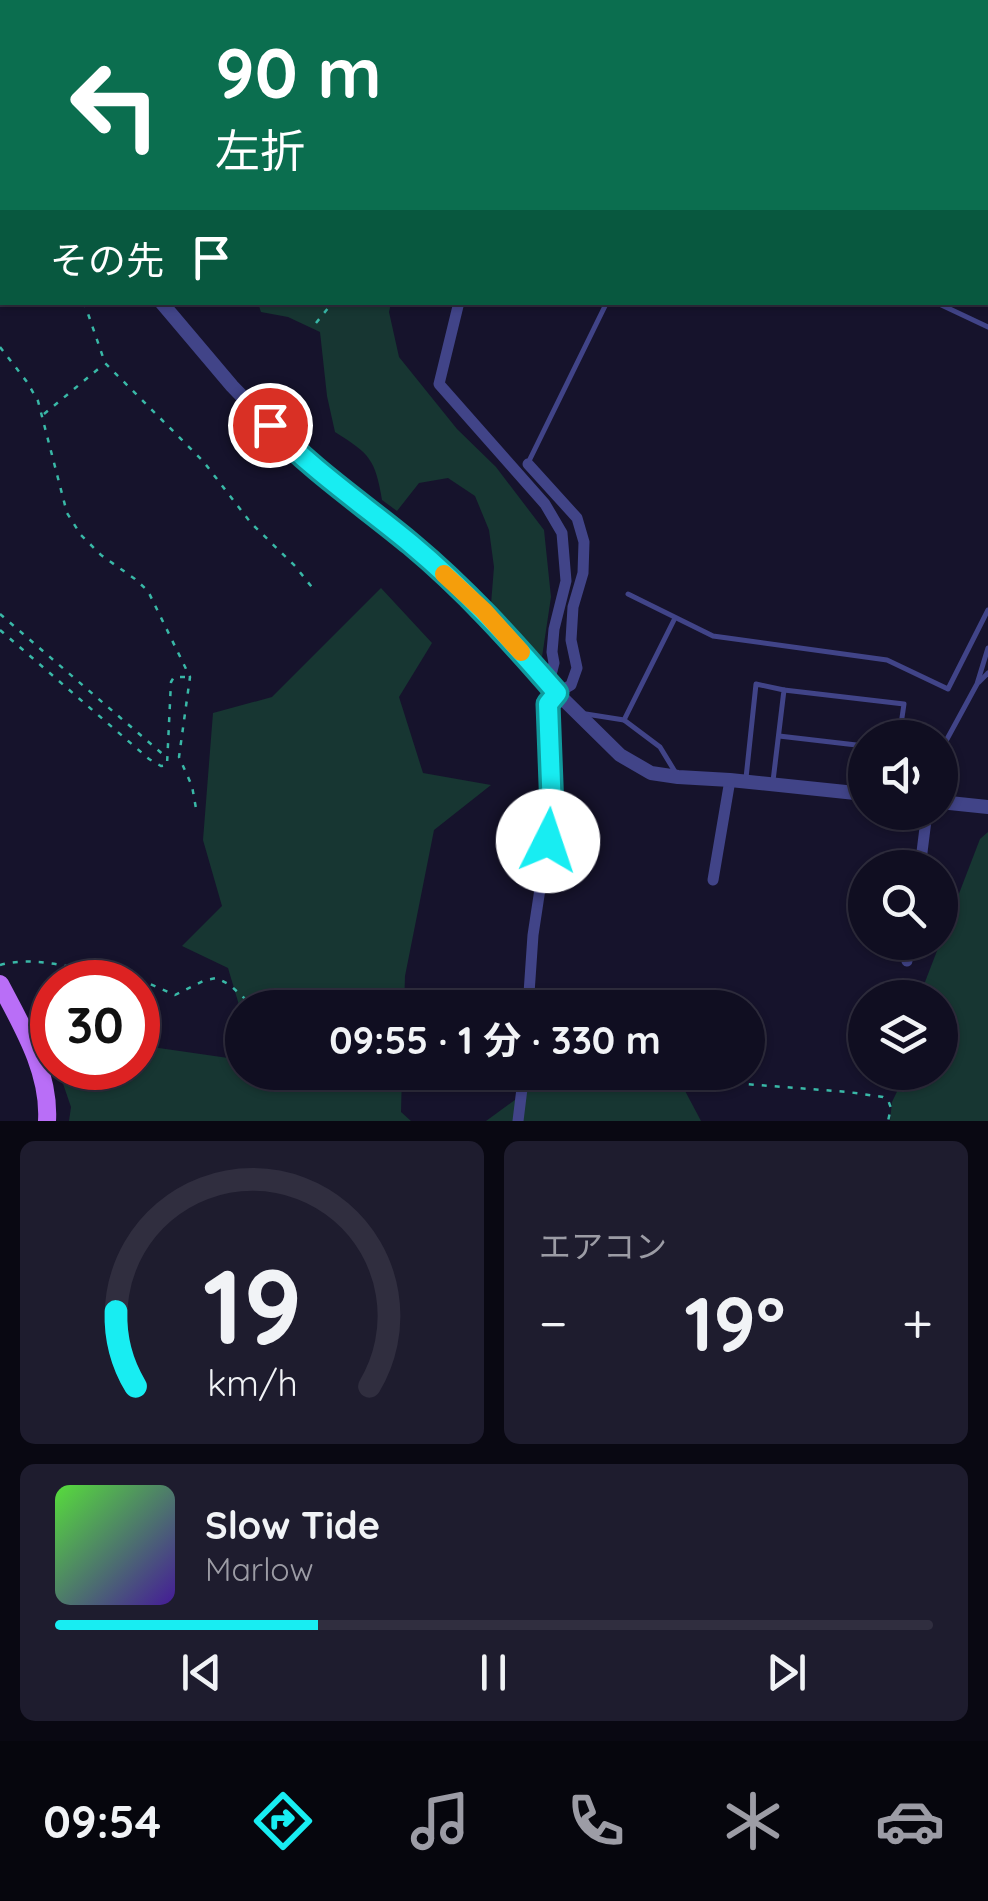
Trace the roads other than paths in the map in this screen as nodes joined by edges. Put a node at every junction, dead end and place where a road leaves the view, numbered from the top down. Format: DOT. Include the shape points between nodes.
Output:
graph roads {
  1 [pos="164,305"];
  2 [pos="458,305"];
  3 [pos="607,305"];
  4 [pos="942,305"];
  5 [pos="988,326"];
  6 [pos="528,464"];
  7 [pos="628,594"];
  8 [pos="988,610"];
  9 [pos="675,618"];
  10 [pos="985,624"];
  11 [pos="988,648"];
  12 [pos="988,674"];
  13 [pos="977,684"];
  14 [pos="553,688"];
  15 [pos="784,690"];
  16 [pos="580,714"];
  17 [pos="624,720"];
  18 [pos="902,720"];
  19 [pos="957,720"];
  20 [pos="778,736"];
  21 [pos="848,744"];
  22 [pos="678,777"];
  23 [pos="738,780"];
  24 [pos="773,784"];
  25 [pos="848,792"];
  26 [pos="958,804"];
  27 [pos="988,807"];
  28 [pos="713,880"];
  29 [pos="0,984"];
  30 [pos="529,990"];
  31 [pos="522,1090"];
  32 [pos="48,1121"];
  33 [pos="518,1121"];
  1 -- 14 [label="street" via="288,444 484,611"];
  2 -- 14 [label="street" via="440,384 546,504 562,533 566,581 554,630"];
  3 -- 6 [label="lane"];
  4 -- 5 [label="lane"];
  6 -- 14 [label="street" via="577,518 584,542 573,608 576,668 572,685"];
  7 -- 9 [label="lane"];
  8 -- 10 [label="lane"];
  9 -- 10 [label="lane" via="713,636 887,660 948,689"];
  9 -- 17 [label="lane"];
  11 -- 13 [label="lane"];
  12 -- 13 [label="lane"];
  13 -- 19 [label="lane"];
  14 -- 16 [label="street"];
  14 -- 30 [label="street" via="552,810"];
  15 -- 18 [label="lane" via="904,704"];
  15 -- 20 [label="lane"];
  15 -- 23 [label="lane" via="756,684"];
  16 -- 17 [label="lane"];
  16 -- 22 [label="street" via="620,756 651,773"];
  17 -- 22 [label="lane" via="660,747"];
  20 -- 21 [label="lane"];
  20 -- 24 [label="lane"];
  22 -- 23 [label="street"];
  23 -- 24 [label="street"];
  23 -- 28 [label="street"];
  24 -- 25 [label="street"];
  26 -- 27 [label="street"];
  29 -- 32 [label="main road" via="41,1071"];
  31 -- 33 [label="street"];
}
